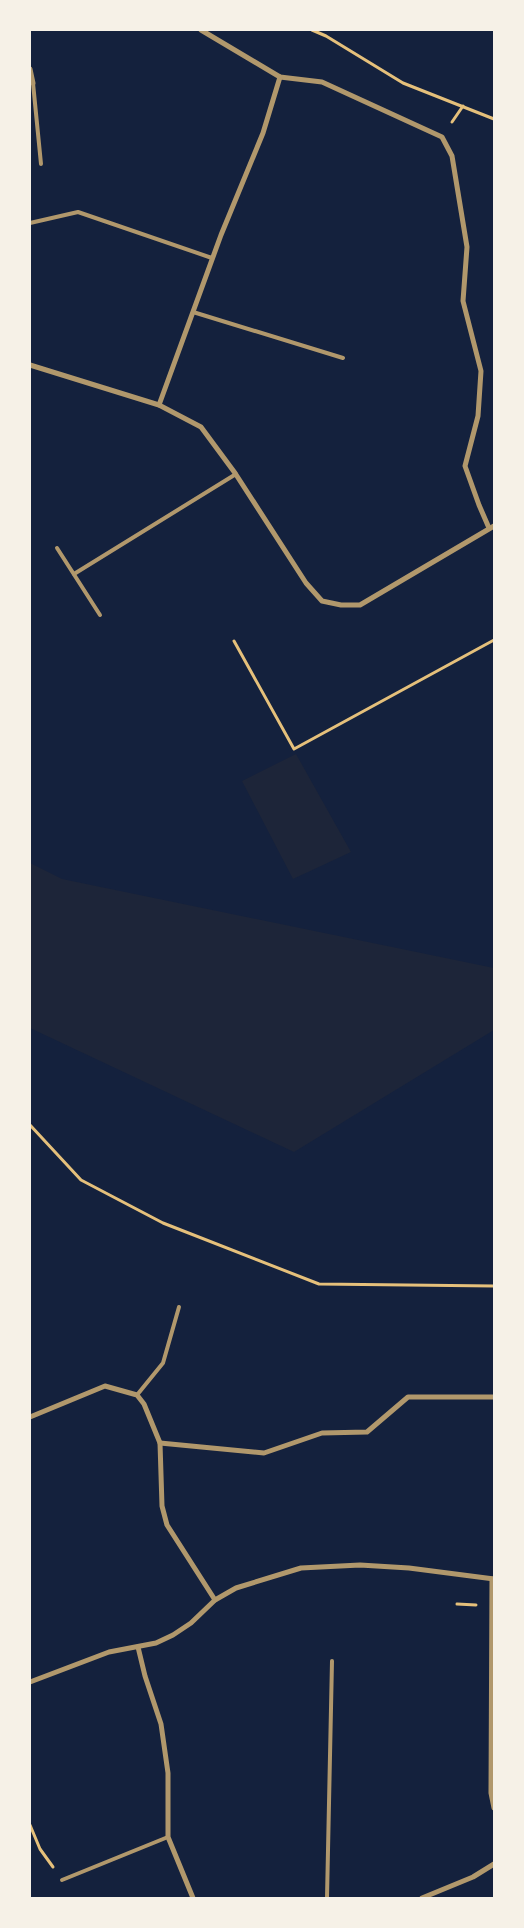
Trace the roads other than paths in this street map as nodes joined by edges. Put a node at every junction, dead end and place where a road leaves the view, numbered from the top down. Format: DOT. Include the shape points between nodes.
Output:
graph roads {
  1 [pos="201,30"];
  2 [pos="30,69"];
  3 [pos="280,77"];
  4 [pos="33,83"];
  5 [pos="40,164"];
  6 [pos="30,223"];
  7 [pos="212,258"];
  8 [pos="193,312"];
  9 [pos="343,358"];
  10 [pos="30,365"];
  11 [pos="159,405"];
  12 [pos="236,474"];
  13 [pos="492,527"];
  14 [pos="57,548"];
  15 [pos="74,574"];
  16 [pos="100,615"];
  17 [pos="179,1307"];
  18 [pos="137,1394"];
  19 [pos="494,1396"];
  20 [pos="30,1417"];
  21 [pos="160,1443"];
  22 [pos="493,1579"];
  23 [pos="215,1600"];
  24 [pos="138,1647"];
  25 [pos="332,1661"];
  26 [pos="30,1682"];
  27 [pos="494,1808"];
  28 [pos="168,1837"];
  29 [pos="494,1864"];
  30 [pos="62,1880"];
  31 [pos="193,1898"];
  32 [pos="328,1898"];
  33 [pos="422,1898"];
  1 -- 3 [label="street"];
  2 -- 4 [label="street"];
  3 -- 7 [label="street" via="263,133"];
  3 -- 13 [label="street" via="322,82 416,125 442,137 452,156 467,247 463,301 481,371 478,416 465,466 479,505"];
  4 -- 5 [label="lane"];
  6 -- 7 [label="lane" via="78,212"];
  7 -- 8 [label="street"];
  8 -- 9 [label="lane"];
  8 -- 11 [label="street"];
  10 -- 11 [label="street"];
  11 -- 12 [label="street" via="201,427"];
  12 -- 13 [label="street" via="306,583 322,601 341,605 360,605"];
  12 -- 15 [label="lane"];
  14 -- 15 [label="lane"];
  15 -- 16 [label="lane"];
  17 -- 18 [label="lane" via="162,1362"];
  18 -- 20 [label="street" via="105,1386"];
  18 -- 21 [label="street"];
  19 -- 21 [label="street" via="408,1396 367,1432 322,1433 264,1453"];
  21 -- 23 [label="street" via="162,1506 168,1525"];
  22 -- 23 [label="street" via="409,1568 301,1568 236,1588"];
  22 -- 27 [label="street" via="491,1792"];
  23 -- 24 [label="street" via="173,1635"];
  24 -- 26 [label="street" via="109,1652"];
  24 -- 28 [label="street" via="161,1724 168,1773"];
  25 -- 32 [label="lane"];
  28 -- 30 [label="lane"];
  28 -- 31 [label="street"];
  29 -- 33 [label="street"];
}
